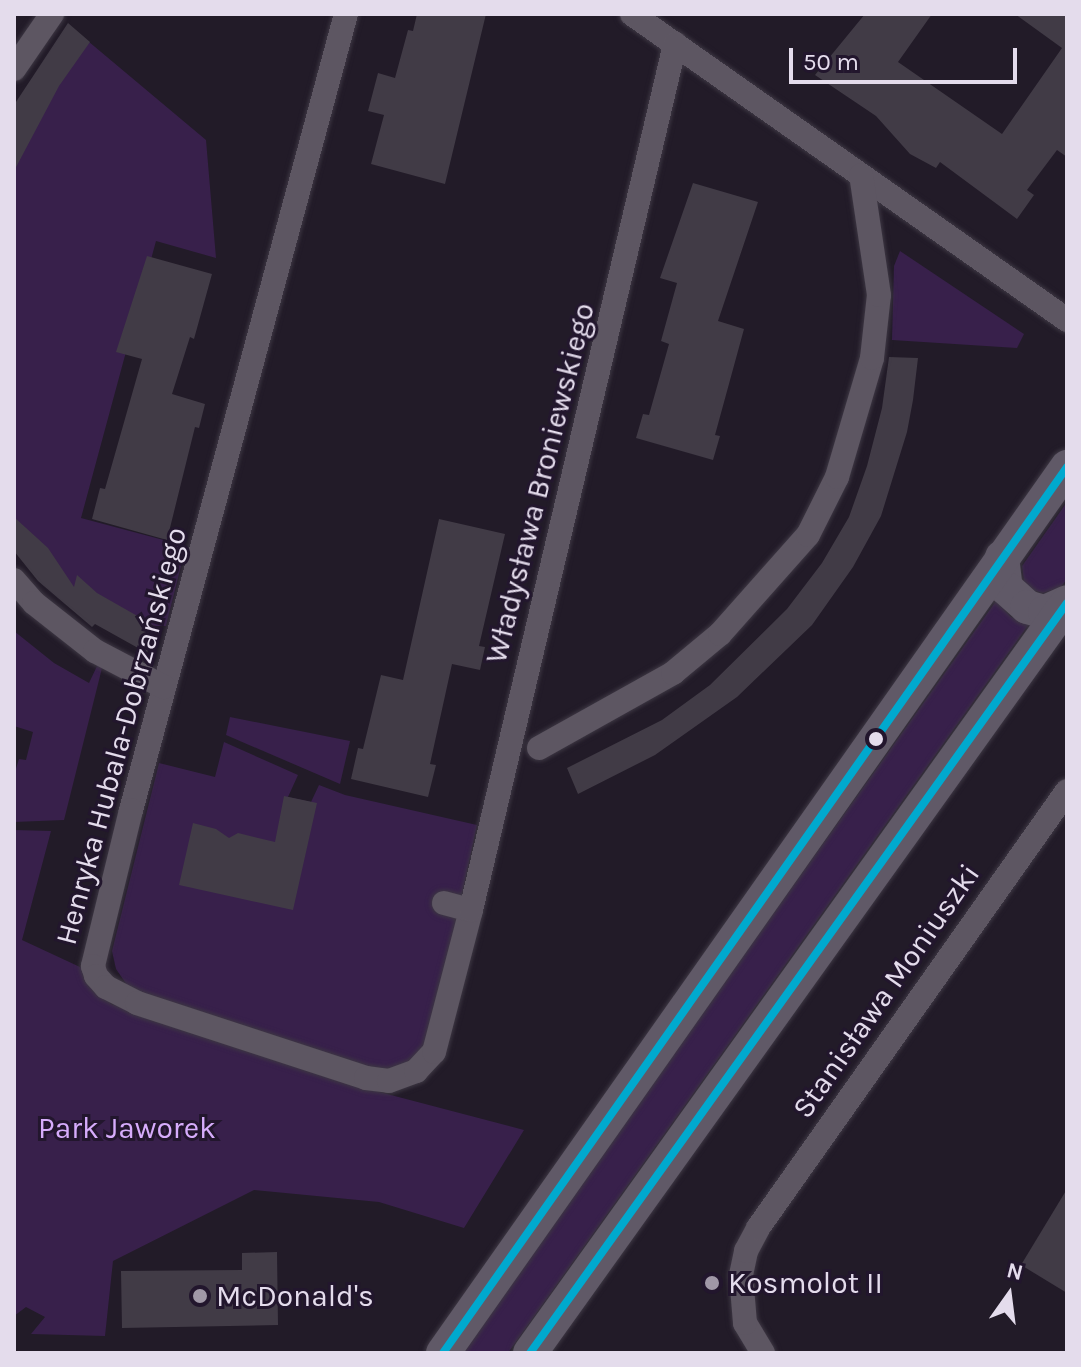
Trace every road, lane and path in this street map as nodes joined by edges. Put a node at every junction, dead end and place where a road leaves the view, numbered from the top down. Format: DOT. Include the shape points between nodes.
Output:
graph roads {
  1 [pos="52,14"];
  2 [pos="346,14"];
  3 [pos="632,14"];
  4 [pos="675,44"];
  5 [pos="14,69"];
  6 [pos="861,175"];
  7 [pos="1067,320"];
  8 [pos="1067,467"];
  9 [pos="1002,557"];
  10 [pos="14,580"];
  11 [pos="1067,603"];
  12 [pos="164,687"];
  13 [pos="539,748"];
  14 [pos="1067,791"];
  15 [pos="444,903"];
  16 [pos="471,910"];
  17 [pos="443,1353"];
  18 [pos="530,1353"];
  19 [pos="763,1353"];
  1 -- 5 [label="street"];
  2 -- 12 [label="street, Henryka Hubala-Dobrzańskiego"];
  3 -- 4 [label="street"];
  4 -- 6 [label="street"];
  4 -- 16 [label="street, Władysława Broniewskiego"];
  6 -- 7 [label="street"];
  6 -- 13 [label="street" via="879,295 872,358 837,477 808,535 720,634 673,673"];
  8 -- 9 [label="main road"];
  9 -- 11 [label="main road" via="1006,588 1027,607 1045,612"];
  9 -- 17 [label="main road"];
  10 -- 12 [label="street" via="34,603 95,651"];
  11 -- 18 [label="main road"];
  12 -- 16 [label="street, Henryka Hubala-Dobrzańskiego" via="93,953 96,976 106,987 137,1003 389,1081 416,1071 434,1052"];
  14 -- 19 [label="street, Stanisława Moniuszki" via="758,1228 741,1275 745,1323"];
  15 -- 16 [label="street"];
}
